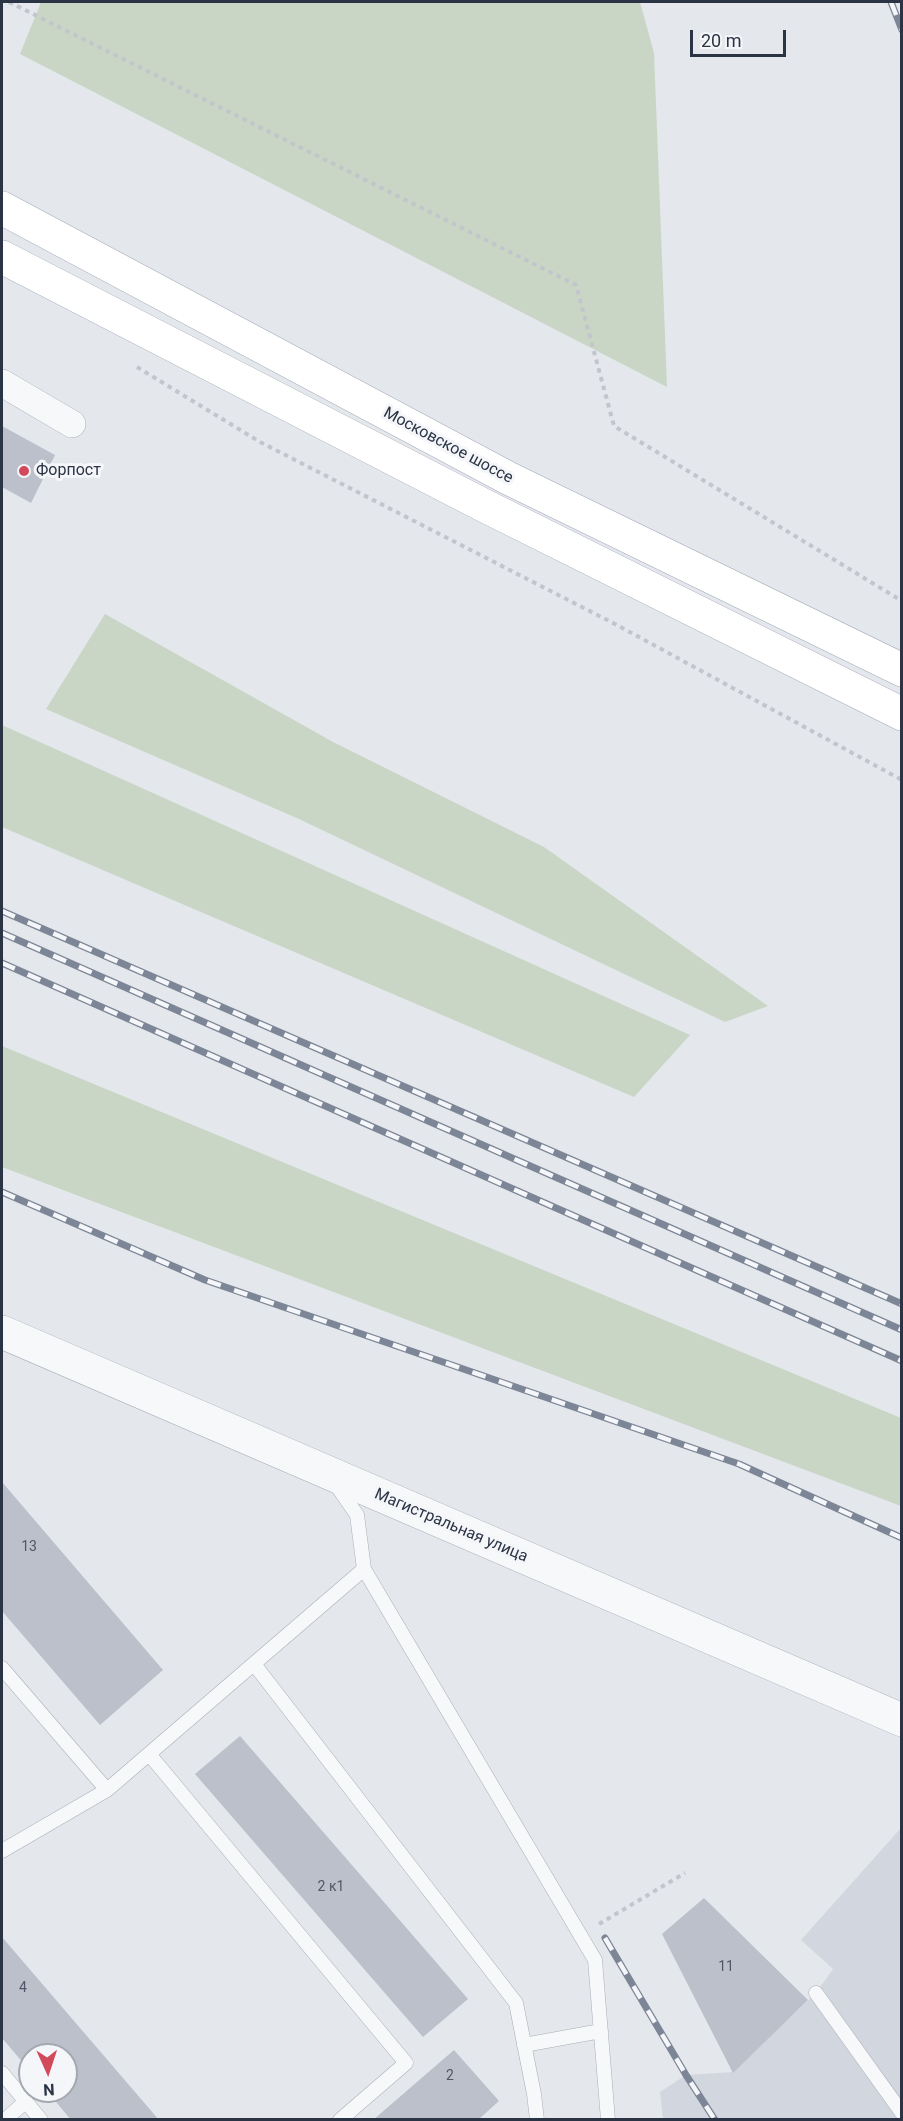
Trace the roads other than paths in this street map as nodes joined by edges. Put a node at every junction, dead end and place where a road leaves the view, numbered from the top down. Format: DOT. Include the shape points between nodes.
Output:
graph roads {
  1 [pos="2,208"];
  2 [pos="2,257"];
  3 [pos="2,383"];
  4 [pos="72,424"];
  5 [pos="902,670"];
  6 [pos="902,714"];
  7 [pos="2,1332"];
  8 [pos="329,1474"];
  9 [pos="364,1569"];
  10 [pos="254,1664"];
  11 [pos="2,1668"];
  12 [pos="902,1720"];
  13 [pos="149,1754"];
  14 [pos="108,1790"];
  15 [pos="2,1851"];
  16 [pos="816,1993"];
  17 [pos="601,2031"];
  18 [pos="524,2045"];
  19 [pos="2,2073"];
  20 [pos="18,2092"];
  21 [pos="24,2103"];
  22 [pos="28,2103"];
  23 [pos="902,2113"];
  24 [pos="5,2120"];
  25 [pos="41,2120"];
  26 [pos="340,2120"];
  27 [pos="537,2120"];
  28 [pos="608,2120"];
  1 -- 5 [label="main road, Московское шоссе" via="508,478"];
  2 -- 6 [label="main road" via="485,506"];
  3 -- 4 [label="street"];
  7 -- 8 [label="street, Магистральная улица"];
  8 -- 9 [label="lane" via="357,1515"];
  8 -- 12 [label="street, Магистральная улица"];
  9 -- 10 [label="lane"];
  9 -- 17 [label="lane" via="595,1960"];
  10 -- 13 [label="lane"];
  10 -- 18 [label="lane" via="516,2003"];
  11 -- 14 [label="lane"];
  13 -- 14 [label="lane"];
  13 -- 26 [label="lane" via="406,2063"];
  14 -- 15 [label="lane"];
  16 -- 23 [label="lane"];
  17 -- 18 [label="lane"];
  17 -- 28 [label="lane"];
  18 -- 27 [label="lane"];
  19 -- 20 [label="lane"];
  21 -- 24 [label="lane"];
  22 -- 25 [label="lane"];
}
